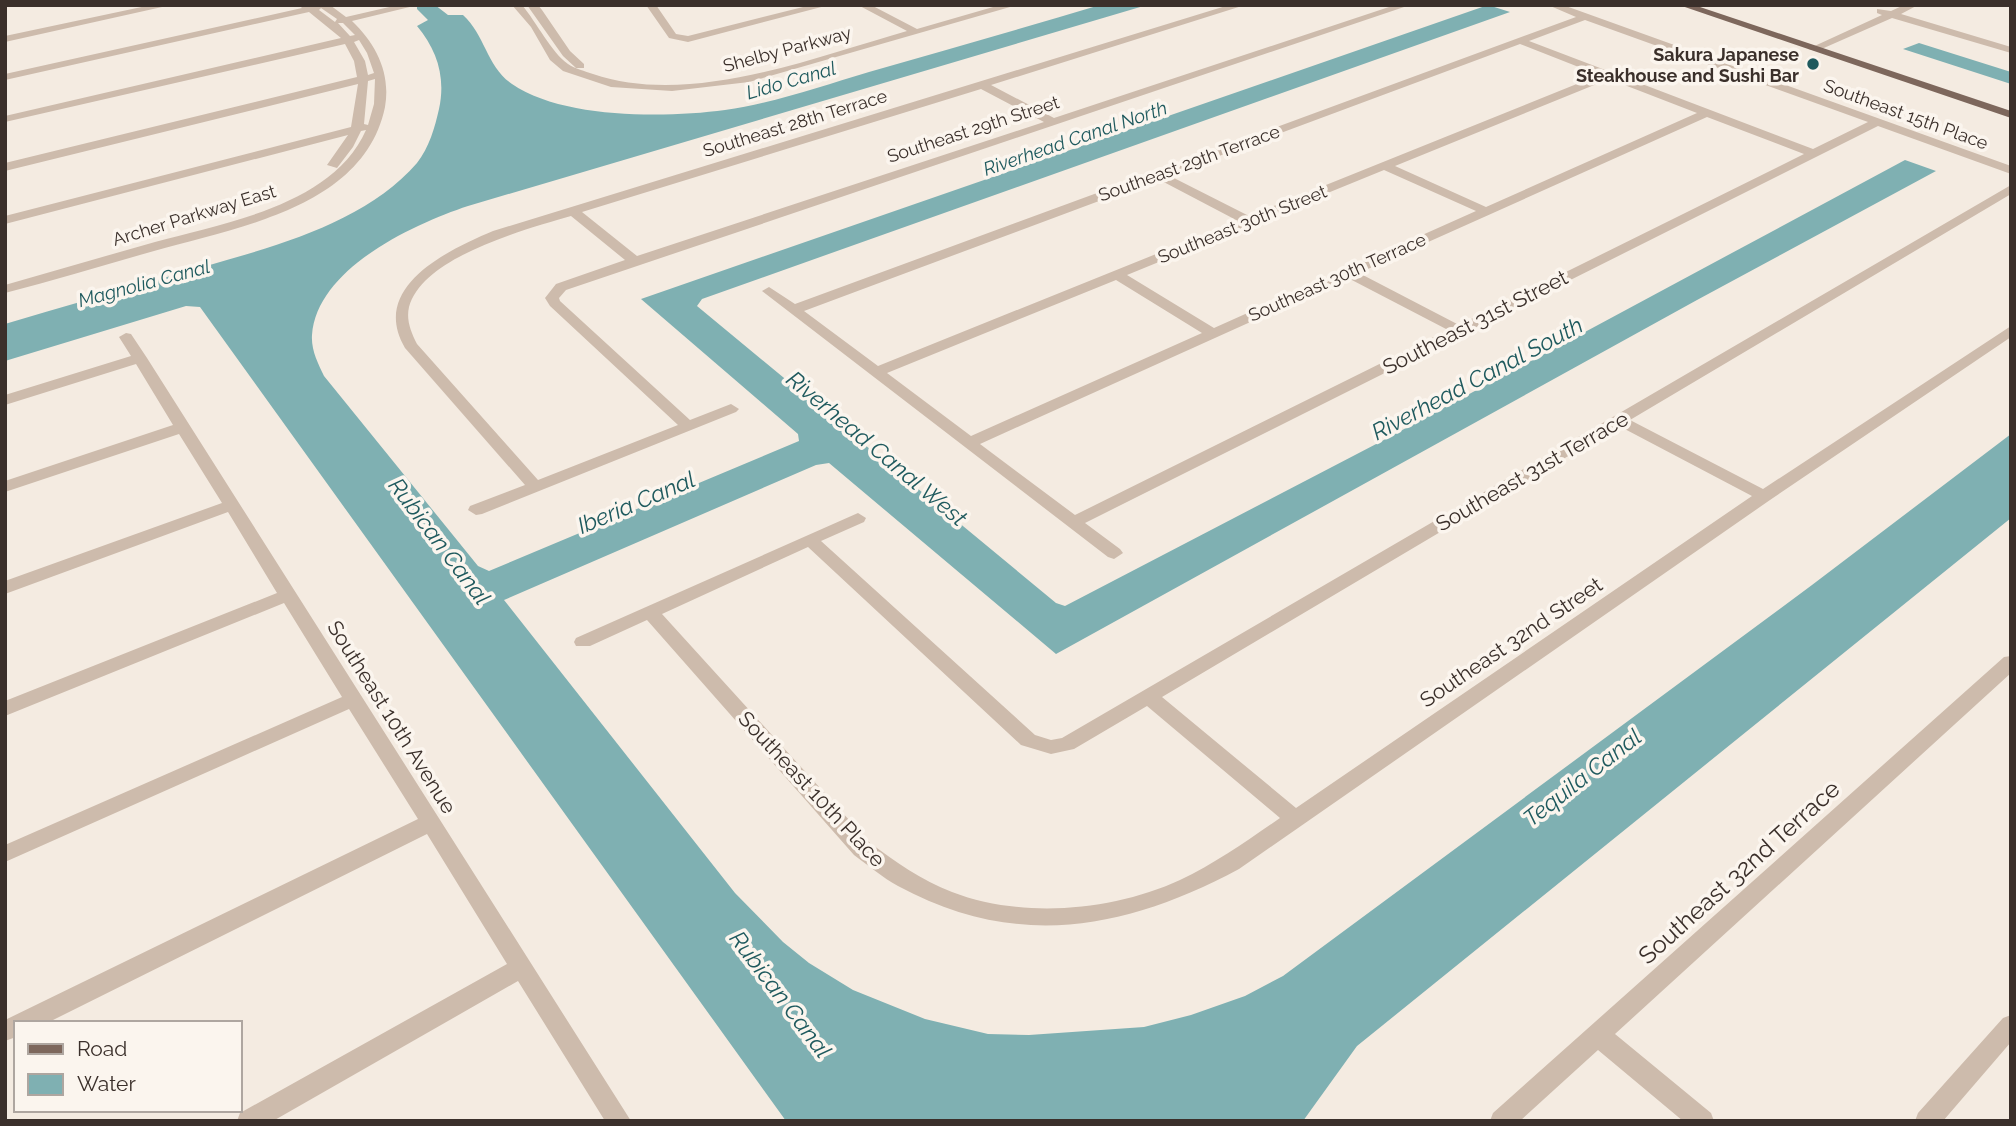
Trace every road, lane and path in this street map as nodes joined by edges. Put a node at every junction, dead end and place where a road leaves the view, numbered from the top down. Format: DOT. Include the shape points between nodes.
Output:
graph roads {
  1 [pos="166,5"];
  2 [pos="413,5"];
  3 [pos="517,5"];
  4 [pos="532,5"];
  5 [pos="824,5"];
  6 [pos="863,5"];
  7 [pos="991,5"];
  8 [pos="1012,5"];
  9 [pos="1240,5"];
  10 [pos="1405,5"];
  11 [pos="1553,5"];
  12 [pos="1684,5"];
  13 [pos="1703,5"];
  14 [pos="1913,5"];
  15 [pos="324,6"];
  16 [pos="654,6"];
  17 [pos="308,7"];
  18 [pos="1892,10"];
  19 [pos="1584,17"];
  20 [pos="347,20"];
  21 [pos="333,22"];
  22 [pos="913,30"];
  23 [pos="362,37"];
  24 [pos="5,39"];
  25 [pos="348,39"];
  26 [pos="1521,41"];
  27 [pos="1810,45"];
  28 [pos="2011,50"];
  29 [pos="380,75"];
  30 [pos="752,75"];
  31 [pos="1608,75"];
  32 [pos="5,77"];
  33 [pos="365,78"];
  34 [pos="982,85"];
  35 [pos="2011,108"];
  36 [pos="1706,113"];
  37 [pos="2011,116"];
  38 [pos="5,120"];
  39 [pos="1053,122"];
  40 [pos="1877,122"];
  41 [pos="373,125"];
  42 [pos="356,128"];
  43 [pos="1812,153"];
  44 [pos="1385,166"];
  45 [pos="5,167"];
  46 [pos="2011,170"];
  47 [pos="1159,175"];
  48 [pos="2011,189"];
  49 [pos="573,211"];
  50 [pos="1485,211"];
  51 [pos="5,220"];
  52 [pos="1249,221"];
  53 [pos="636,262"];
  54 [pos="1348,273"];
  55 [pos="1117,275"];
  56 [pos="5,281"];
  57 [pos="5,289"];
  58 [pos="769,291"];
  59 [pos="795,309"];
  60 [pos="1459,330"];
  61 [pos="2011,330"];
  62 [pos="1212,333"];
  63 [pos="126,337"];
  64 [pos="139,358"];
  65 [pos="877,372"];
  66 [pos="5,400"];
  67 [pos="731,409"];
  68 [pos="1619,420"];
  69 [pos="688,426"];
  70 [pos="183,427"];
  71 [pos="969,443"];
  72 [pos="536,486"];
  73 [pos="5,487"];
  74 [pos="1764,496"];
  75 [pos="232,505"];
  76 [pos="475,510"];
  77 [pos="858,518"];
  78 [pos="1074,523"];
  79 [pos="810,540"];
  80 [pos="1114,553"];
  81 [pos="5,588"];
  82 [pos="288,595"];
  83 [pos="650,612"];
  84 [pos="583,642"];
  85 [pos="2011,662"];
  86 [pos="1149,697"];
  87 [pos="354,699"];
  88 [pos="5,709"];
  89 [pos="1294,818"];
  90 [pos="430,822"];
  91 [pos="5,854"];
  92 [pos="1009,914"];
  93 [pos="522,967"];
  94 [pos="27,1021"];
  95 [pos="2011,1025"];
  96 [pos="1597,1034"];
  97 [pos="249,1121"];
  98 [pos="619,1121"];
  99 [pos="1502,1121"];
  100 [pos="1702,1121"];
  101 [pos="1927,1121"];
  1 -- 24 [label="street"];
  2 -- 20 [label="street"];
  3 -- 30 [label="street, Shelby Parkway" via="558,62 586,78 661,88 713,85"];
  4 -- 30 [label="street, Shelby Parkway" via="568,56 597,73 669,83"];
  5 -- 16 [label="street" via="688,39 673,36"];
  6 -- 22 [label="street"];
  7 -- 22 [label="street, Shelby Parkway"];
  8 -- 22 [label="street, Shelby Parkway"];
  9 -- 34 [label="street, Southeast 28th Terrace"];
  10 -- 39 [label="street, Southeast 29th Street"];
  11 -- 19 [label="street, Southeast 15th Place"];
  12 -- 27 [label="main road"];
  13 -- 27 [label="main road"];
  14 -- 18 [label="street"];
  15 -- 17 [label="street"];
  15 -- 20 [label="street, Archer Parkway East"];
  17 -- 21 [label="street"];
  17 -- 32 [label="street"];
  18 -- 27 [label="street"];
  18 -- 27 [label="street" via="1880,11"];
  18 -- 28 [label="street"];
  19 -- 26 [label="street, Southeast 29th Terrace"];
  19 -- 40 [label="street, Southeast 15th Place"];
  20 -- 21 [label="street"];
  20 -- 23 [label="street, Archer Parkway East"];
  21 -- 25 [label="street"];
  22 -- 30 [label="street, Shelby Parkway"];
  23 -- 25 [label="street"];
  23 -- 29 [label="street, Archer Parkway East"];
  25 -- 33 [label="street"];
  25 -- 38 [label="street"];
  26 -- 31 [label="street"];
  26 -- 47 [label="street, Southeast 29th Terrace"];
  27 -- 35 [label="main road"];
  27 -- 37 [label="main road"];
  29 -- 33 [label="street"];
  29 -- 41 [label="street, Archer Parkway East"];
  31 -- 36 [label="street"];
  31 -- 44 [label="street, Southeast 30th Street"];
  33 -- 42 [label="street, Archer Parkway East"];
  33 -- 45 [label="street"];
  34 -- 39 [label="street"];
  34 -- 49 [label="street, Southeast 28th Terrace"];
  36 -- 43 [label="street"];
  36 -- 50 [label="street, Southeast 30th Terrace"];
  39 -- 53 [label="street, Southeast 29th Street"];
  40 -- 43 [label="street, Southeast 31st Street"];
  40 -- 46 [label="street, Southeast 15th Place"];
  41 -- 42 [label="street"];
  41 -- 57 [label="street, Archer Parkway East" via="348,167 291,203 226,227"];
  42 -- 51 [label="street"];
  42 -- 56 [label="street, Archer Parkway East" via="347,149 325,172 275,201"];
  43 -- 60 [label="street, Southeast 31st Street"];
  44 -- 50 [label="street"];
  44 -- 52 [label="street, Southeast 30th Street"];
  47 -- 52 [label="street"];
  47 -- 59 [label="street, Southeast 29th Terrace"];
  48 -- 68 [label="street, Southeast 31st Terrace"];
  49 -- 53 [label="street"];
  49 -- 72 [label="street, Southeast 28th Terrace" via="484,240 441,262 419,281 402,313 410,345"];
  50 -- 54 [label="street, Southeast 30th Terrace"];
  52 -- 55 [label="street, Southeast 30th Street"];
  53 -- 69 [label="street, Southeast 29th Street" via="561,287 552,298"];
  54 -- 60 [label="street"];
  54 -- 62 [label="street, Southeast 30th Terrace"];
  55 -- 62 [label="street"];
  55 -- 65 [label="street, Southeast 30th Street"];
  58 -- 59 [label="street"];
  59 -- 65 [label="street"];
  60 -- 78 [label="street, Southeast 31st Street"];
  61 -- 74 [label="street, Southeast 32nd Street"];
  62 -- 71 [label="street, Southeast 30th Terrace"];
  63 -- 64 [label="street, Southeast 10th Avenue"];
  64 -- 66 [label="street"];
  64 -- 70 [label="street, Southeast 10th Avenue"];
  65 -- 71 [label="street"];
  67 -- 69 [label="street"];
  68 -- 74 [label="street"];
  68 -- 86 [label="street, Southeast 31st Terrace"];
  69 -- 72 [label="street"];
  70 -- 73 [label="street"];
  70 -- 75 [label="street, Southeast 10th Avenue"];
  71 -- 78 [label="street"];
  72 -- 76 [label="street"];
  74 -- 89 [label="street, Southeast 32nd Street"];
  75 -- 81 [label="street"];
  75 -- 82 [label="street, Southeast 10th Avenue"];
  77 -- 79 [label="street"];
  78 -- 80 [label="street"];
  79 -- 83 [label="street"];
  79 -- 86 [label="street, Southeast 31st Terrace" via="1028,740 1051,747 1067,744"];
  82 -- 87 [label="street, Southeast 10th Avenue"];
  82 -- 88 [label="street"];
  83 -- 84 [label="street"];
  83 -- 92 [label="street, Southeast 10th Place" via="877,862 929,893"];
  85 -- 96 [label="street, Southeast 32nd Terrace"];
  86 -- 89 [label="street"];
  87 -- 90 [label="street, Southeast 10th Avenue"];
  87 -- 91 [label="street"];
  89 -- 92 [label="street, Southeast 32nd Street" via="1213,874 1150,903 1061,917"];
  90 -- 93 [label="street, Southeast 10th Avenue"];
  90 -- 94 [label="street"];
  93 -- 97 [label="street"];
  93 -- 98 [label="street, Southeast 10th Avenue"];
  95 -- 101 [label="street"];
  96 -- 99 [label="street, Southeast 32nd Terrace"];
  96 -- 100 [label="street"];
}
